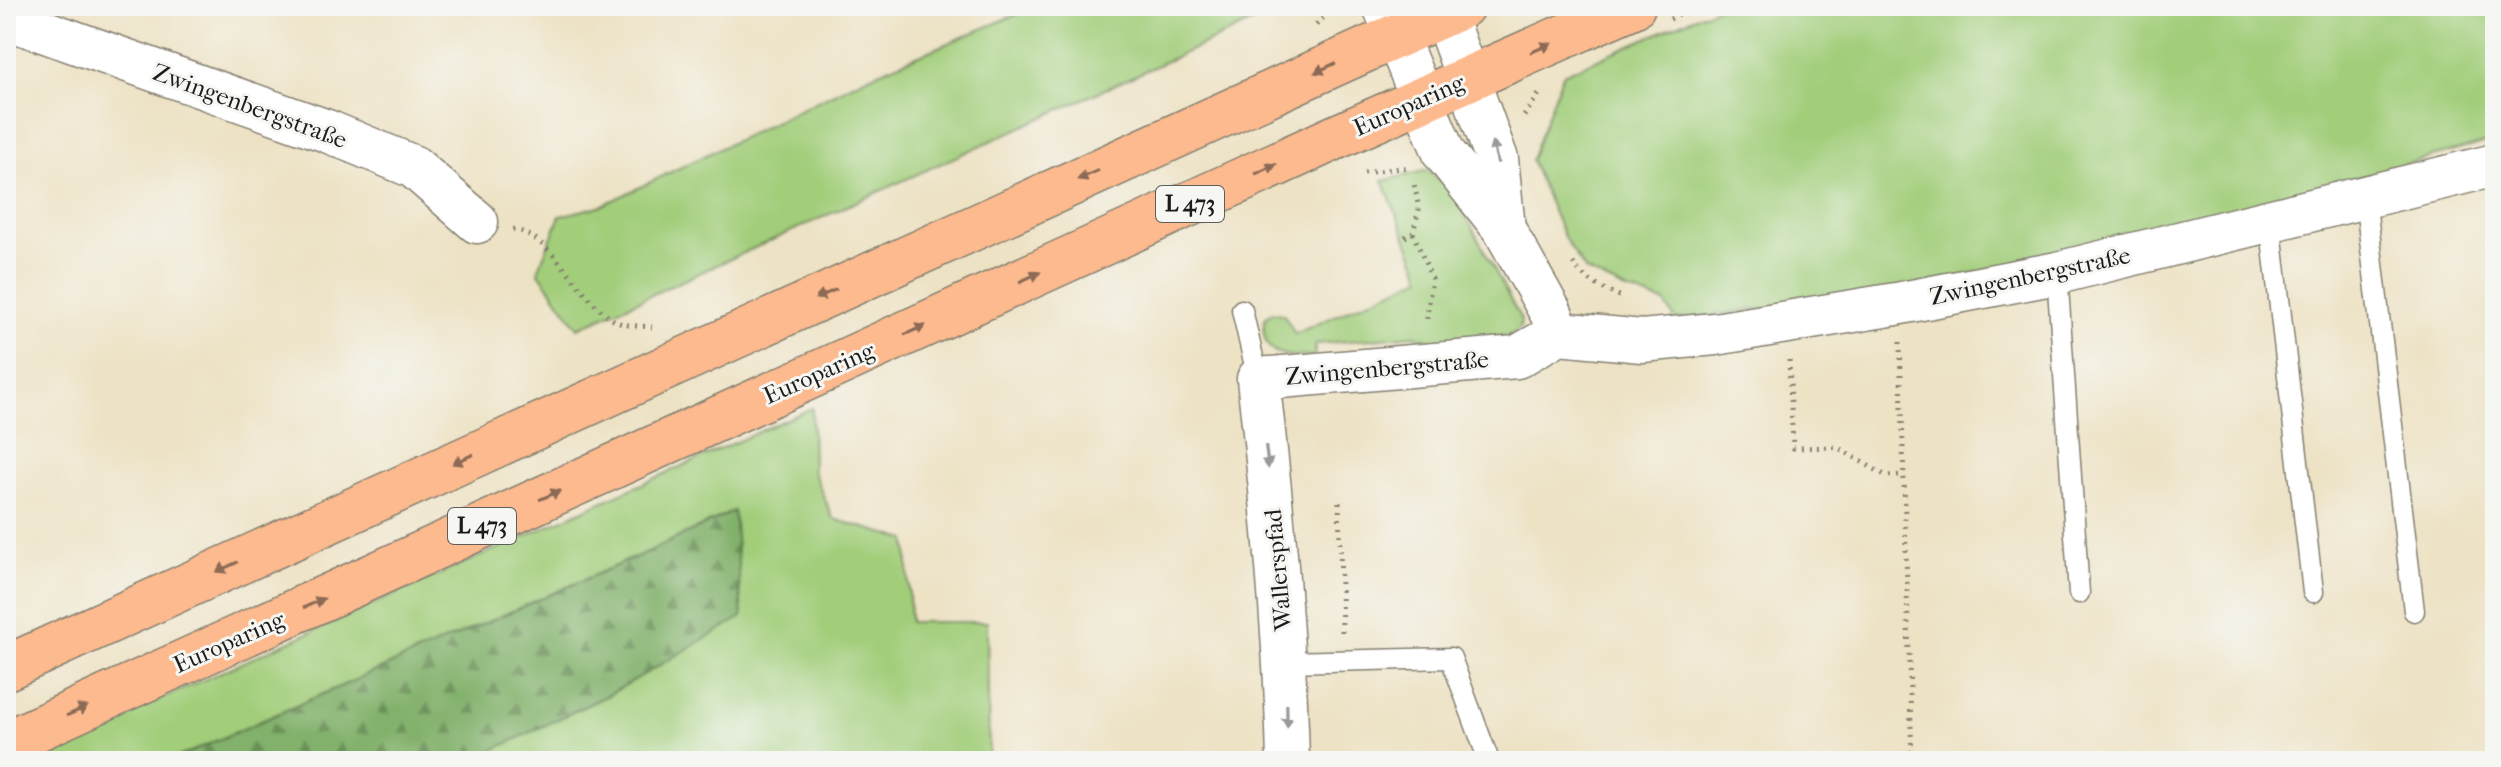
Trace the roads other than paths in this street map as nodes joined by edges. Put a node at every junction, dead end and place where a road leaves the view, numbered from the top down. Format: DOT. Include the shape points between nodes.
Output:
graph roads {
  1 [pos="1633,6"];
  2 [pos="1449,9"];
  3 [pos="6,18"];
  4 [pos="1390,21"];
  5 [pos="1469,79"];
  6 [pos="1423,101"];
  7 [pos="2495,165"];
  8 [pos="2365,197"];
  9 [pos="2270,221"];
  10 [pos="477,222"];
  11 [pos="1504,229"];
  12 [pos="2057,273"];
  13 [pos="1242,310"];
  14 [pos="1559,333"];
  15 [pos="1258,379"];
  16 [pos="2313,592"];
  17 [pos="2079,593"];
  18 [pos="2414,611"];
  19 [pos="1286,662"];
  20 [pos="6,668"];
  21 [pos="6,743"];
  22 [pos="1288,761"];
  23 [pos="1489,761"];
  5 -- 1 [label="main road, Europaring / L 473, one-way"];
  2 -- 4 [label="main road"];
  2 -- 5 [label="street"];
  3 -- 10 [label="street, Zwingenbergstraße" via="414,167"];
  4 -- 6 [label="street"];
  4 -- 20 [label="main road, one-way"];
  5 -- 6 [label="main road, Europaring / L 473"];
  11 -- 5 [label="street, one-way" via="1497,159"];
  6 -- 11 [label="street" via="1444,153"];
  21 -- 6 [label="main road, Europaring / L 473, one-way"];
  7 -- 8 [label="street, Zwingenbergstraße"];
  8 -- 9 [label="street, Zwingenbergstraße"];
  8 -- 18 [label="lane"];
  9 -- 12 [label="street, Zwingenbergstraße"];
  9 -- 16 [label="lane"];
  11 -- 14 [label="street"];
  12 -- 14 [label="street, Zwingenbergstraße" via="1786,323 1670,338 1642,341"];
  12 -- 17 [label="lane"];
  13 -- 15 [label="lane"];
  14 -- 15 [label="street, Zwingenbergstraße" via="1517,357"];
  15 -- 19 [label="street, Wallerspfad, one-way"];
  19 -- 22 [label="street, Wallerspfad, one-way"];
  19 -- 23 [label="lane" via="1451,658"];
}
